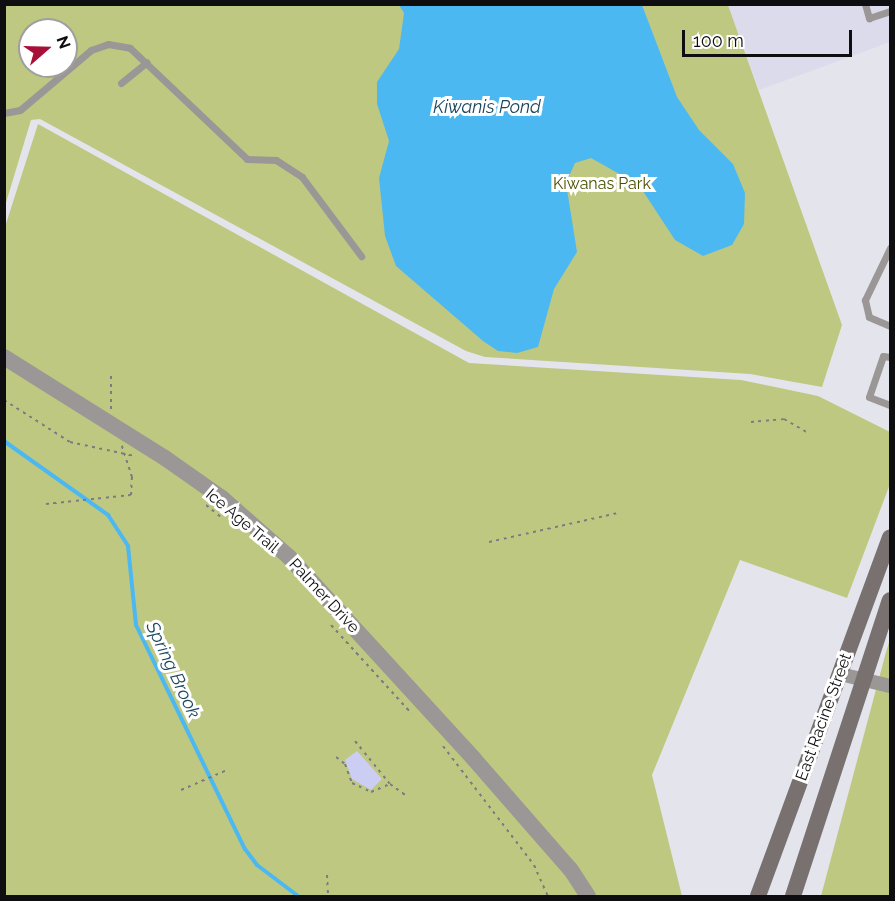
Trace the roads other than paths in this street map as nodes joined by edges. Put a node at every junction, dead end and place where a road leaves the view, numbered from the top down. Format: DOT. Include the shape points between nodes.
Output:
graph roads {
  1 [pos="865,4"];
  2 [pos="891,11"];
  3 [pos="147,62"];
  4 [pos="121,83"];
  5 [pos="4,113"];
  6 [pos="891,248"];
  7 [pos="361,256"];
  8 [pos="891,326"];
  9 [pos="4,357"];
  10 [pos="891,357"];
  11 [pos="891,405"];
  12 [pos="891,537"];
  13 [pos="891,600"];
  14 [pos="840,674"];
  15 [pos="864,679"];
  16 [pos="891,686"];
  17 [pos="588,897"];
  18 [pos="758,897"];
  19 [pos="793,897"];
  1 -- 2 [label="lane" via="869,18"];
  3 -- 4 [label="lane"];
  3 -- 5 [label="lane" via="120,45 91,50 20,110"];
  3 -- 7 [label="lane" via="247,159 276,160 302,177"];
  6 -- 8 [label="lane" via="865,300 869,318"];
  9 -- 17 [label="street, Palmer Drive" via="165,458 222,498 289,557 474,759 571,870"];
  10 -- 11 [label="lane" via="883,356 869,398"];
  12 -- 14 [label="main road, East Racine Street"];
  13 -- 15 [label="main road, East Racine Street"];
  14 -- 15 [label="street"];
  14 -- 18 [label="main road, East Racine Street"];
  15 -- 16 [label="street"];
  15 -- 19 [label="main road, East Racine Street"];
}
